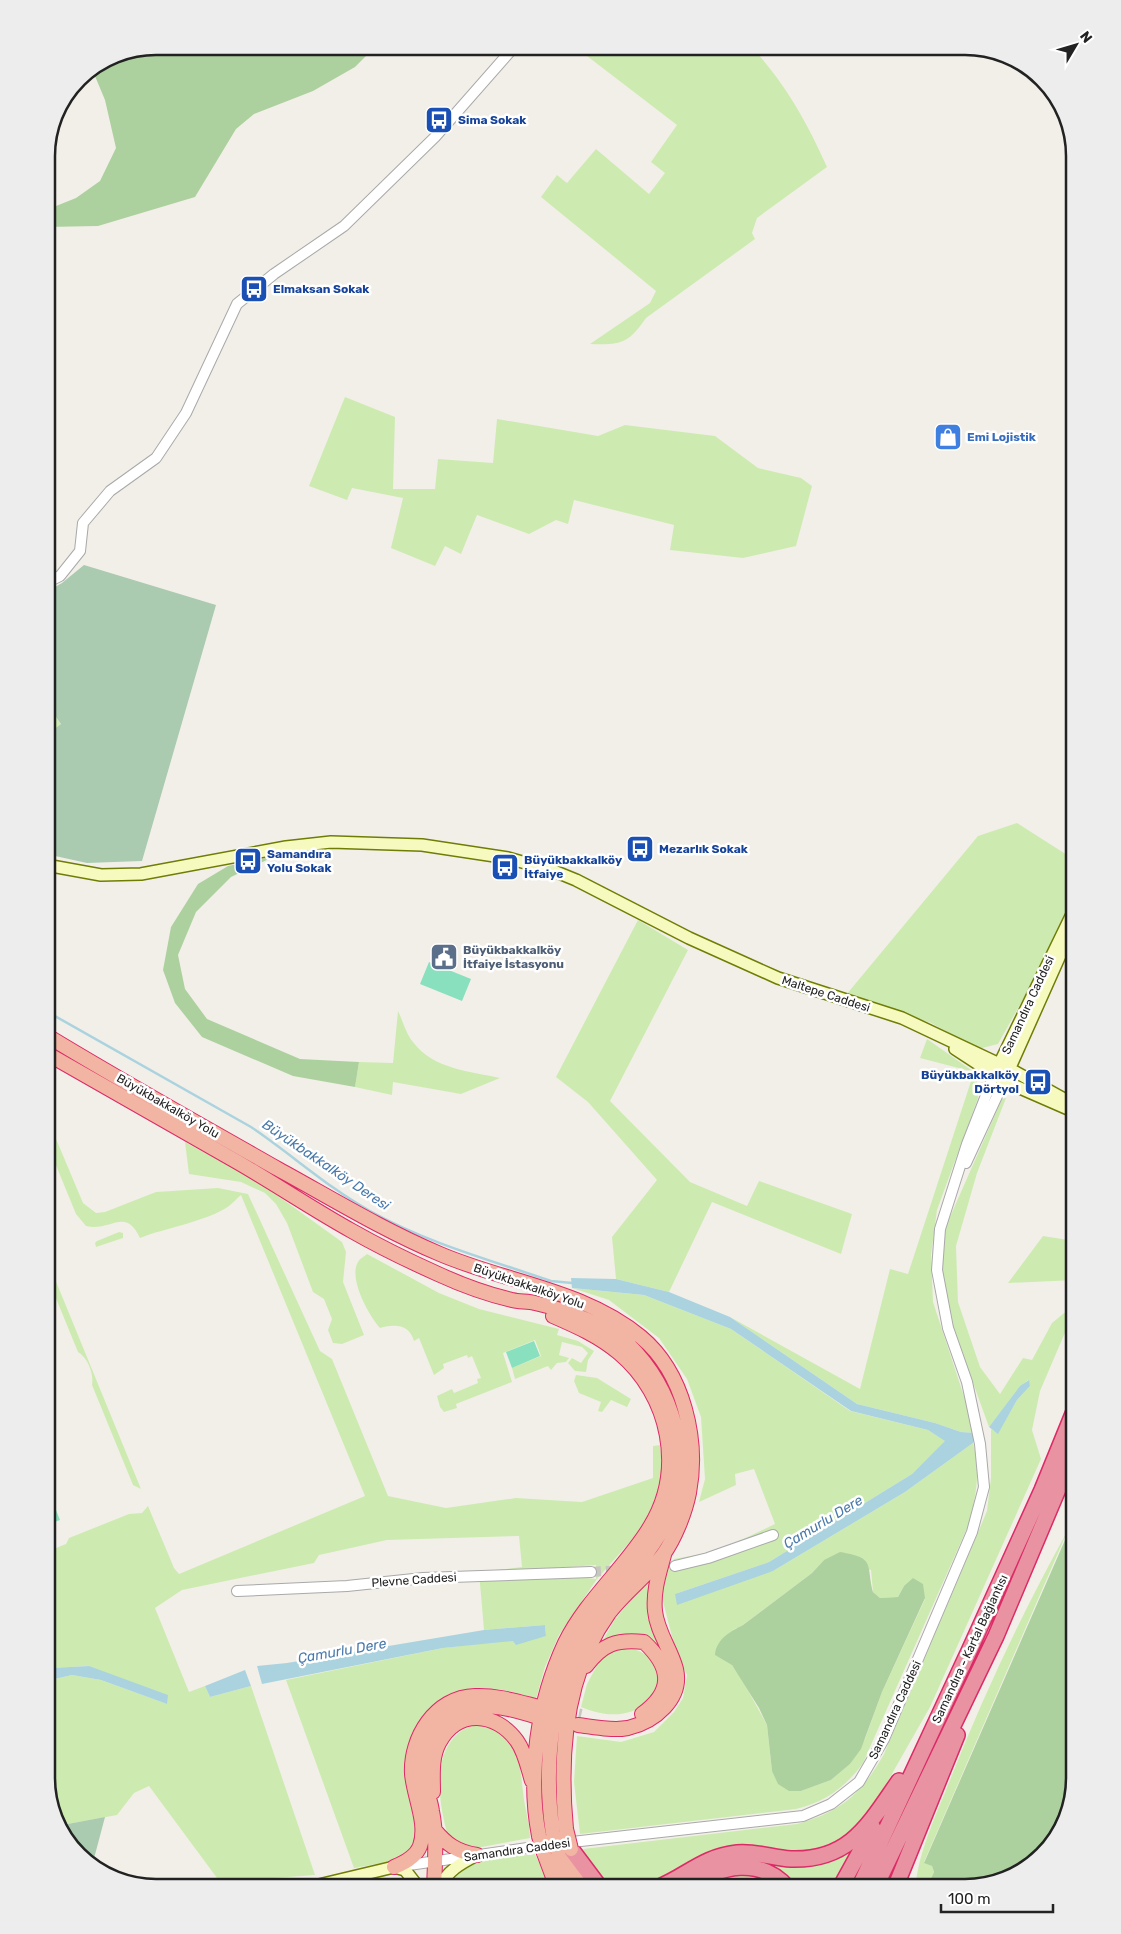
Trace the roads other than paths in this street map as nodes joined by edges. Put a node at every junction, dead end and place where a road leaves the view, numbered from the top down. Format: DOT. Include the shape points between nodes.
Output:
graph roads {
  1 [pos="507,55"];
  2 [pos="55,578"];
  3 [pos="55,867"];
  4 [pos="1066,928"];
  5 [pos="1066,941"];
  6 [pos="925,1028"];
  7 [pos="55,1040"];
  8 [pos="55,1058"];
  9 [pos="1005,1066"];
  10 [pos="999,1078"];
  11 [pos="1066,1100"];
  12 [pos="1066,1108"];
  13 [pos="515,1301"];
  14 [pos="1066,1430"];
  15 [pos="1066,1470"];
  16 [pos="773,1535"];
  17 [pos="664,1554"];
  18 [pos="674,1566"];
  19 [pos="591,1572"];
  20 [pos="237,1591"];
  21 [pos="996,1636"];
  22 [pos="970,1649"];
  23 [pos="579,1677"];
  24 [pos="899,1782"];
  25 [pos="534,1790"];
  26 [pos="432,1810"];
  27 [pos="434,1829"];
  28 [pos="920,1831"];
  29 [pos="560,1832"];
  30 [pos="565,1850"];
  31 [pos="477,1855"];
  32 [pos="435,1861"];
  33 [pos="394,1867"];
  34 [pos="344,1879"];
  35 [pos="412,1879"];
  36 [pos="434,1879"];
  37 [pos="445,1879"];
  38 [pos="554,1879"];
  39 [pos="570,1879"];
  40 [pos="581,1879"];
  41 [pos="592,1879"];
  42 [pos="674,1879"];
  43 [pos="706,1879"];
  44 [pos="774,1879"];
  45 [pos="845,1879"];
  46 [pos="862,1879"];
  47 [pos="879,1879"];
  48 [pos="899,1879"];
  49 [pos="910,1879"];
  1 -- 2 [label="street" via="435,136 344,226 274,274 238,304 186,413 156,458 110,491 83,523 80,551"];
  3 -- 6 [label="main road, Maltepe Caddesi" via="83,873 122,875 306,844 344,842 422,846 508,858 554,871 786,982 889,1013"];
  4 -- 9 [label="main road, Samandıra Caddesi"];
  5 -- 9 [label="main road, Samandıra Caddesi"];
  6 -- 9 [label="main road, Maltepe Caddesi"];
  6 -- 10 [label="main road, Maltepe Caddesi"];
  7 -- 17 [label="highway, Büyükbakkalköy Yolu" via="372,1222 440,1254 587,1305 640,1336 653,1348 674,1382 690,1431 692,1466 689,1495"];
  8 -- 13 [label="highway, Büyükbakkalköy Yolu" via="199,1139 353,1232 467,1287"];
  9 -- 10 [label="main road, Samandıra Caddesi"];
  9 -- 11 [label="main road, Maltepe Caddesi"];
  10 -- 12 [label="main road, Maltepe Caddesi"];
  10 -- 31 [label="street, Samandıra Caddesi" via="967,1144 940,1230 936,1270 948,1328 967,1382 980,1444 984,1487 972,1532 949,1590 884,1739 860,1782 831,1804 803,1816"];
  13 -- 25 [label="highway" via="596,1336 620,1354 652,1392 669,1449 669,1478 664,1501 649,1528 590,1602 565,1643 543,1712"];
  13 -- 29 [label="highway, Büyükbakkalköy Yolu" via="534,1302 574,1315 625,1341 649,1367 666,1401 675,1424 680,1465 677,1494 667,1520 651,1547 597,1614 574,1652 562,1686 550,1755 549,1793"];
  14 -- 22 [label="highway, Samandıra - Kartal Bağlantısı"];
  15 -- 21 [label="highway, Samandıra - Kartal Bağlantısı"];
  16 -- 18 [label="street" via="708,1558"];
  17 -- 23 [label="highway, Büyükbakkalköy Yolu" via="610,1612 592,1643"];
  17 -- 23 [label="highway" via="654,1593 659,1628 676,1670 675,1689 670,1701 660,1713 627,1728 608,1729 580,1721 628,1719 654,1706 666,1681 663,1665 644,1642 618,1641 604,1648"];
  19 -- 20 [label="street, Plevne Caddesi" via="423,1578 347,1586"];
  21 -- 28 [label="highway"];
  21 -- 47 [label="highway, Samandıra - Kartal Bağlantısı"];
  22 -- 24 [label="highway"];
  22 -- 46 [label="highway, Samandıra - Kartal Bağlantısı"];
  23 -- 29 [label="highway, Büyükbakkalköy Yolu" via="564,1750"];
  24 -- 42 [label="highway" via="859,1834 841,1850 816,1858 790,1859 738,1853 713,1858"];
  24 -- 45 [label="highway"];
  25 -- 26 [label="highway" via="519,1743 506,1728 492,1720 476,1718 457,1724 439,1743 433,1766"];
  25 -- 38 [label="highway, bridge" via="539,1836"];
  26 -- 27 [label="highway"];
  26 -- 33 [label="highway" via="423,1773 423,1757 429,1738 442,1723 454,1713 475,1706 539,1712 503,1699 474,1696 456,1700 434,1714 422,1729 413,1755 412,1774 423,1834 420,1848 410,1859"];
  27 -- 31 [label="highway" via="444,1842"];
  27 -- 32 [label="highway"];
  28 -- 48 [label="highway"];
  28 -- 49 [label="highway"];
  29 -- 30 [label="highway, bridge"];
  30 -- 39 [label="highway"];
  30 -- 40 [label="highway"];
  30 -- 41 [label="highway"];
  31 -- 32 [label="street, Samandıra Caddesi"];
  31 -- 37 [label="main road" via="458,1865"];
  32 -- 33 [label="street, Samandıra Caddesi"];
  32 -- 36 [label="highway"];
  33 -- 34 [label="main road, Samandıra Caddesi"];
  33 -- 35 [label="main road" via="405,1870"];
  43 -- 44 [label="highway" via="718,1871 746,1866 758,1868"];
}
